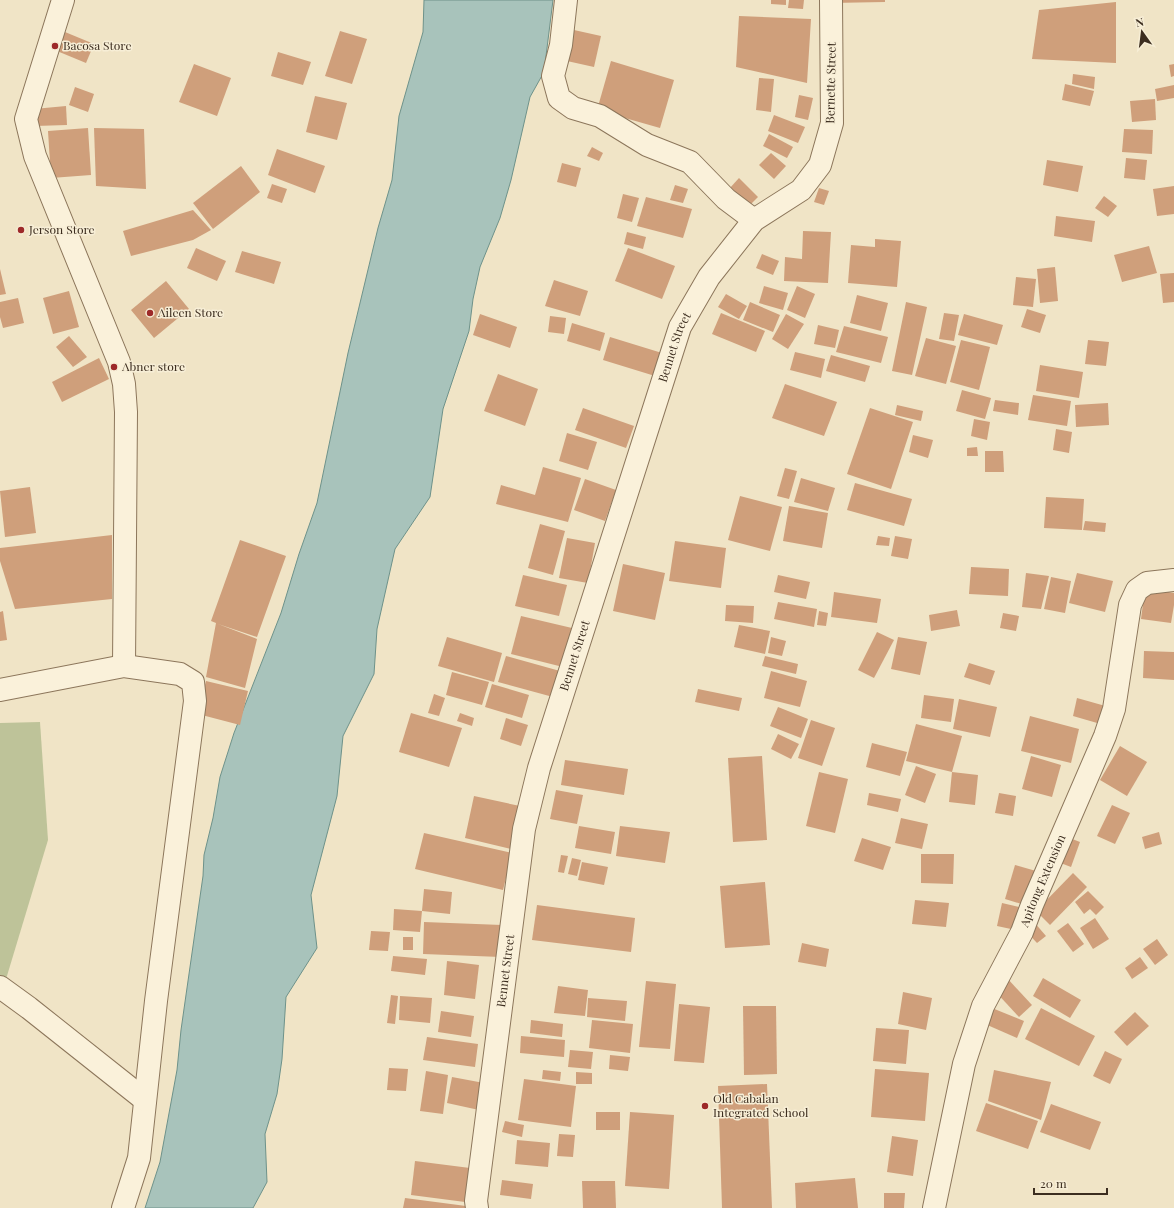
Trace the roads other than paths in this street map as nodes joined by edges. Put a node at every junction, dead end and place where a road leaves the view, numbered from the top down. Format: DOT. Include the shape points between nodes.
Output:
graph roads {
  1 [pos="63,0"];
  2 [pos="566,0"];
  3 [pos="831,0"];
  4 [pos="820,165"];
  5 [pos="754,220"];
  6 [pos="1174,580"];
  7 [pos="124,666"];
  8 [pos="0,690"];
  9 [pos="0,987"];
  10 [pos="145,1100"];
  11 [pos="123,1208"];
  12 [pos="477,1208"];
  13 [pos="934,1208"];
  1 -- 7 [label="street" via="26,119 35,156 119,362 124,384"];
  2 -- 5 [label="street" via="561,45 553,76 559,98 573,108 600,116 646,145 690,162 726,199"];
  3 -- 4 [label="street, Bernette Street" via="832,123"];
  4 -- 5 [label="street, Bennet Street" via="801,190"];
  5 -- 12 [label="street, Bennet Street" via="709,277 680,327 539,768 524,829"];
  6 -- 13 [label="street, Apitong Extension" via="1147,583 1137,590 1130,605 1114,709 1022,932 983,1006 964,1064"];
  7 -- 8 [label="street"];
  7 -- 10 [label="street" via="180,674 193,682 195,702"];
  9 -- 10 [label="street"];
  10 -- 11 [label="street" via="139,1158"];
}
